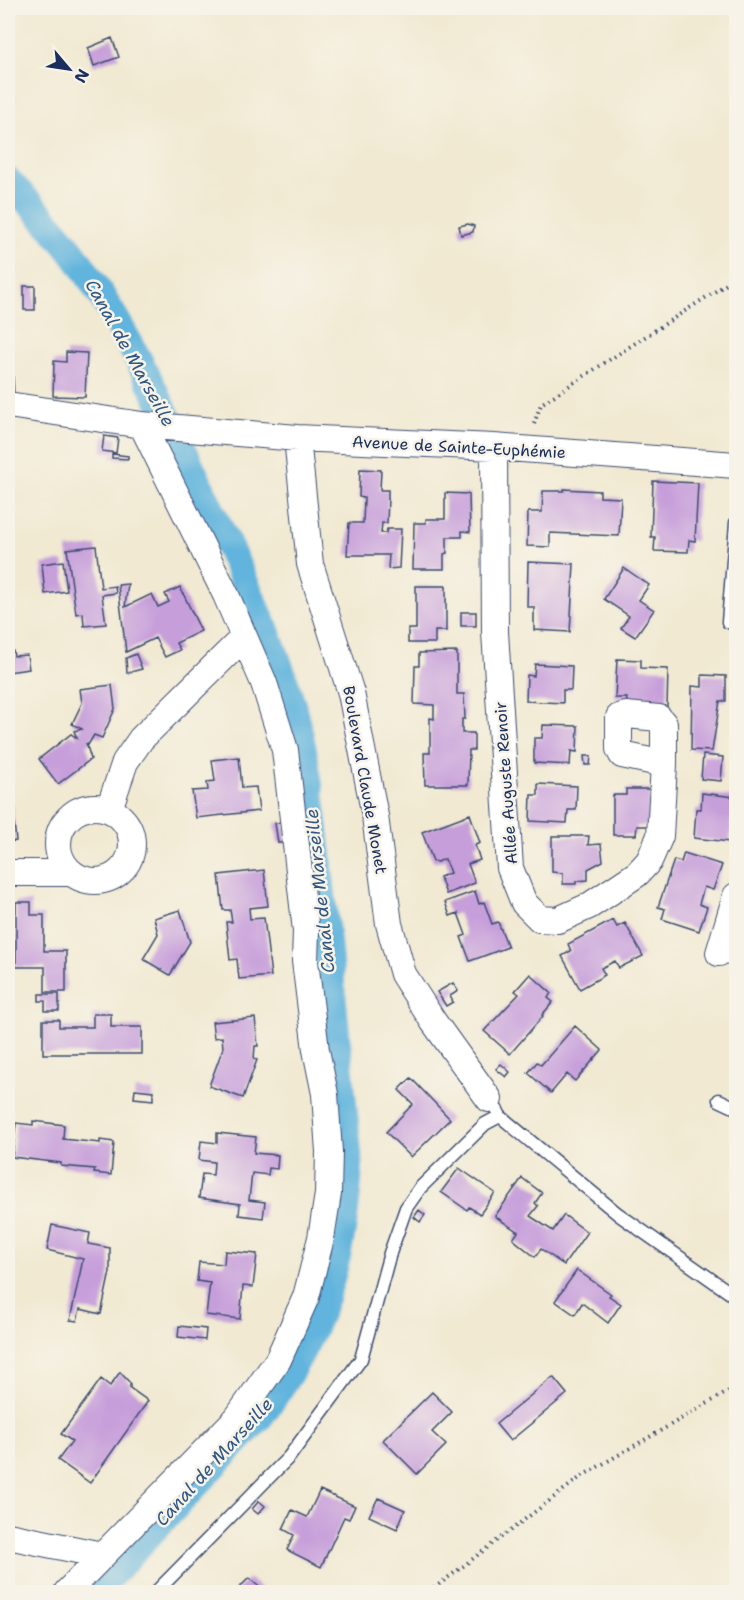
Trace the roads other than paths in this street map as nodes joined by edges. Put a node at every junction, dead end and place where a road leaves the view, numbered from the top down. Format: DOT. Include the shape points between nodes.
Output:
graph roads {
  1 [pos="8,405"];
  2 [pos="161,427"];
  3 [pos="297,438"];
  4 [pos="495,447"];
  5 [pos="736,465"];
  6 [pos="736,523"];
  7 [pos="736,623"];
  8 [pos="243,638"];
  9 [pos="664,764"];
  10 [pos="109,809"];
  11 [pos="8,873"];
  12 [pos="71,873"];
  13 [pos="736,896"];
  14 [pos="719,953"];
  15 [pos="719,1100"];
  16 [pos="495,1108"];
  17 [pos="736,1108"];
  18 [pos="736,1297"];
  19 [pos="8,1536"];
  20 [pos="102,1555"];
  21 [pos="67,1593"];
  22 [pos="156,1593"];
  1 -- 2 [label="street, Avenue de Sainte-Euphémie"];
  2 -- 3 [label="street, Avenue de Sainte-Euphémie"];
  2 -- 8 [label="street"];
  3 -- 4 [label="street, Avenue de Sainte-Euphémie"];
  3 -- 16 [label="street, Boulevard Claude Monet" via="310,564 351,693 375,816 389,924 403,974"];
  4 -- 5 [label="street, Avenue de Sainte-Euphémie"];
  4 -- 9 [label="street, Allée Auguste Renoir" via="495,632 510,868 524,903 540,919 558,920 589,906 637,874 649,861 660,836"];
  6 -- 7 [label="lane" via="728,622"];
  8 -- 10 [label="street" via="141,739 124,762"];
  8 -- 20 [label="street" via="264,683 285,750 306,932 305,961 325,1094 328,1194 306,1297 278,1360 237,1418"];
  10 -- 12 [label="street" via="86,807 75,812 61,830 59,853"];
  10 -- 12 [label="street" via="128,826 132,845 128,863 108,879 82,879"];
  11 -- 12 [label="street"];
  13 -- 14 [label="street"];
  15 -- 17 [label="lane"];
  16 -- 18 [label="lane" via="618,1214"];
  16 -- 22 [label="lane" via="485,1124 420,1188 406,1208 361,1359 289,1457"];
  19 -- 20 [label="street"];
  20 -- 21 [label="street"];
}
